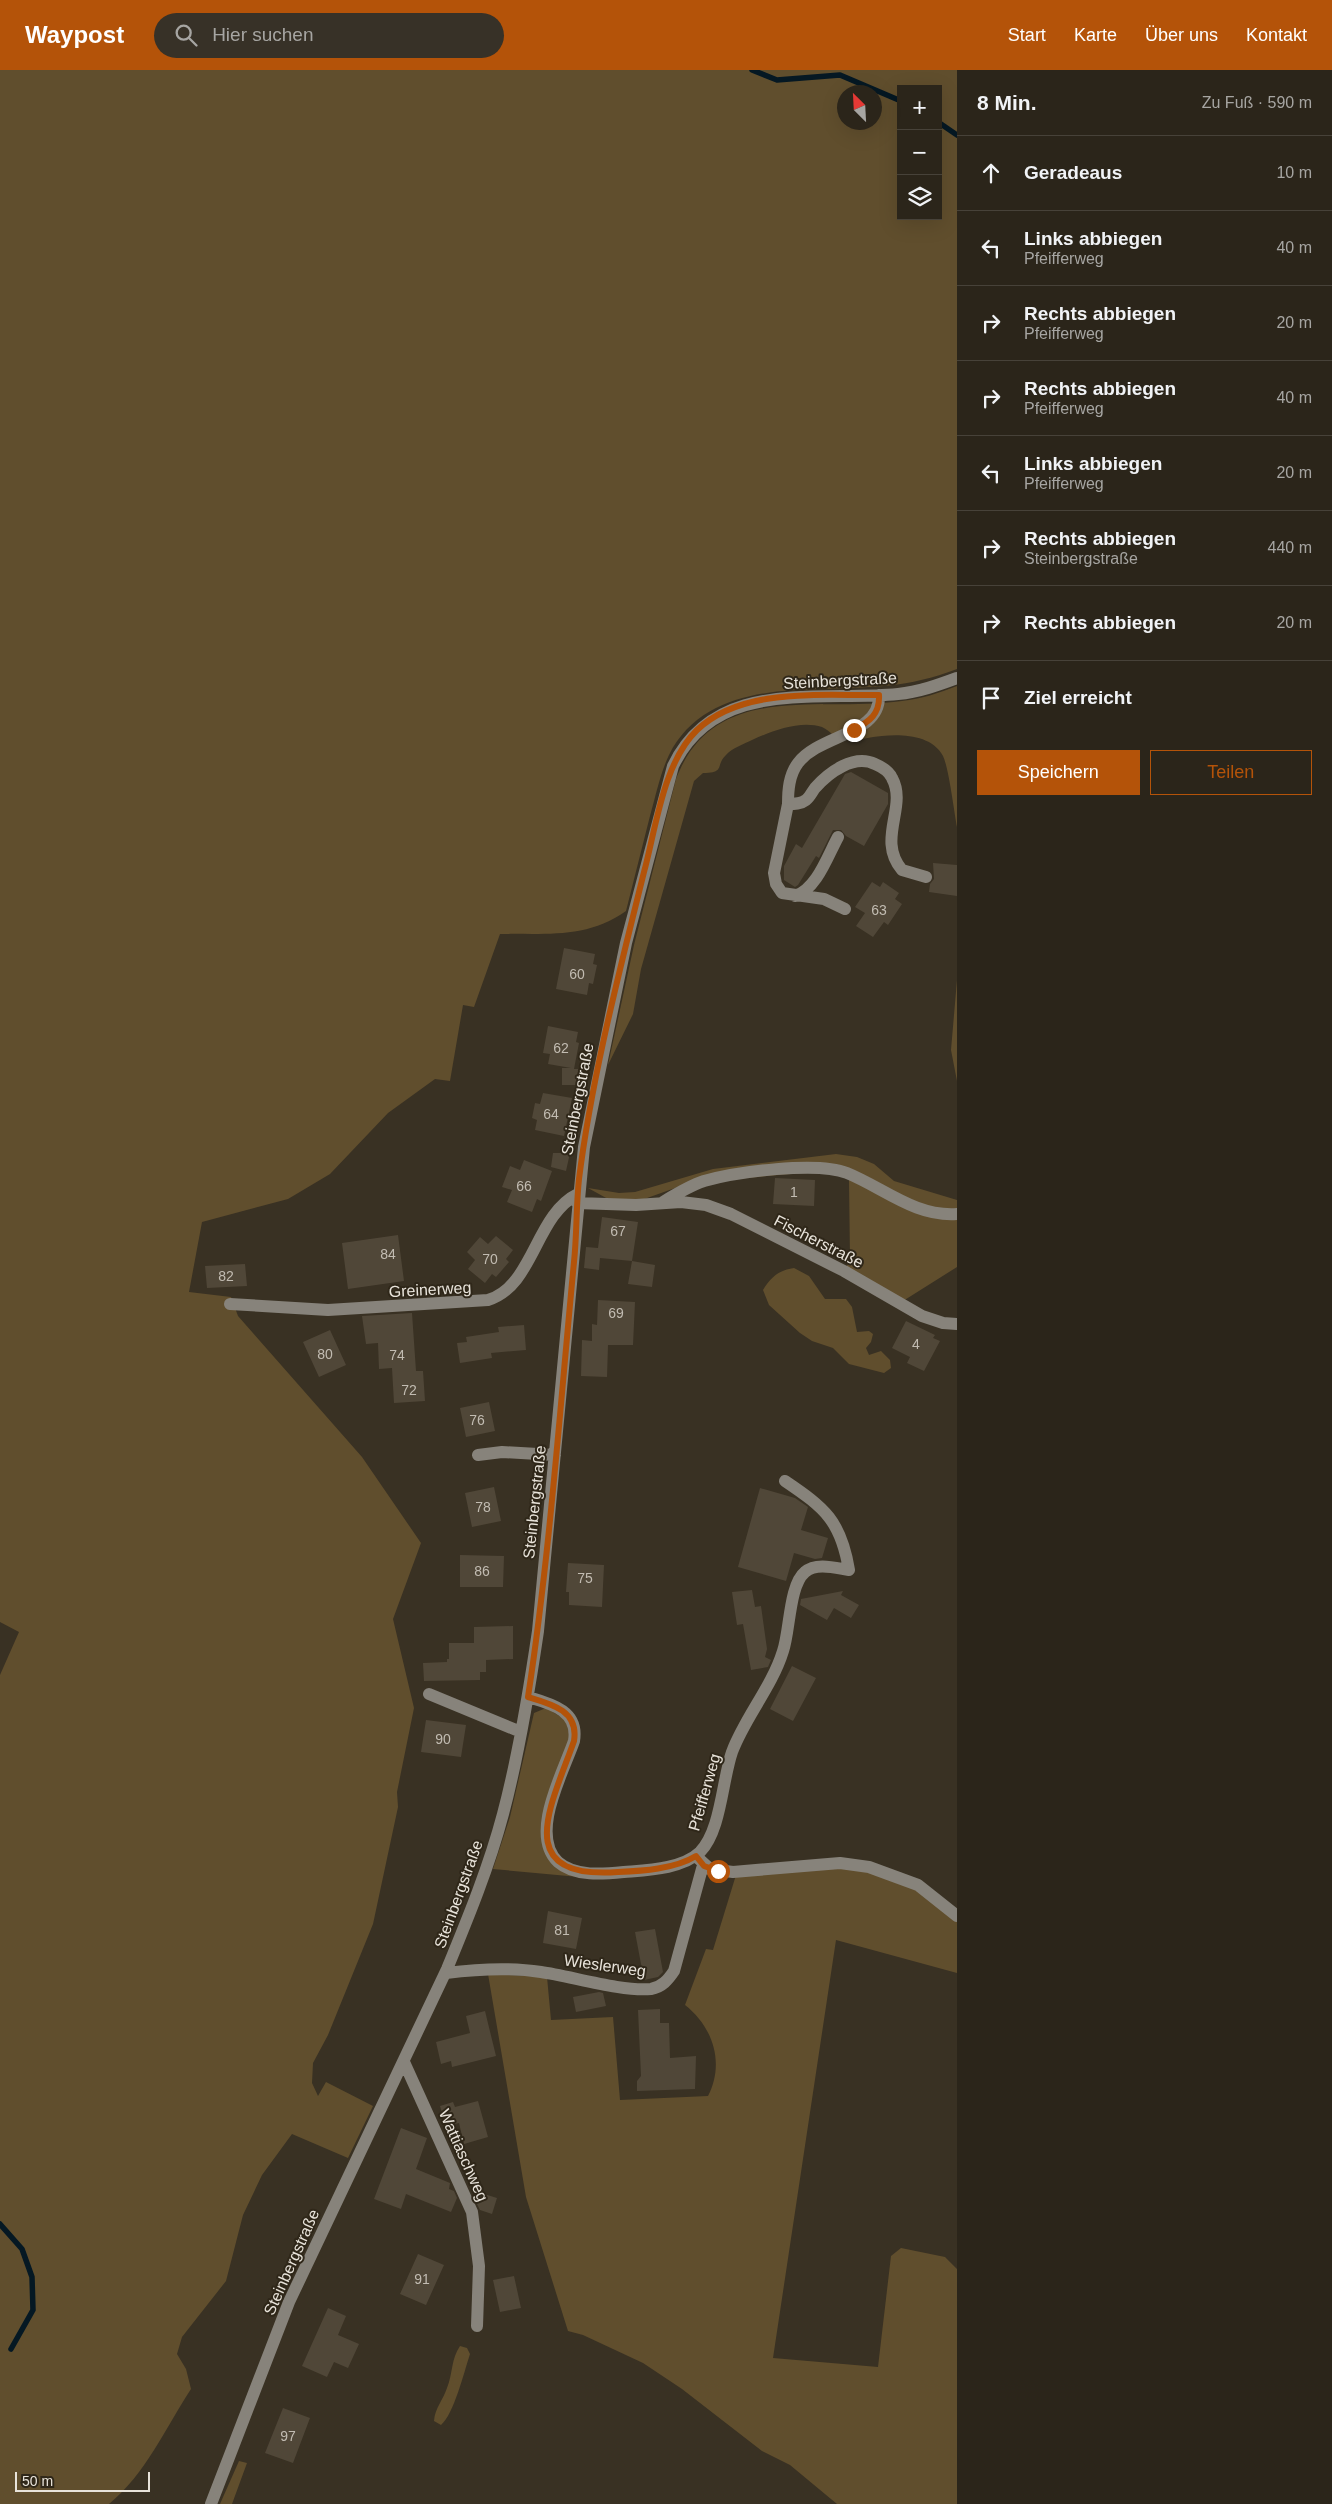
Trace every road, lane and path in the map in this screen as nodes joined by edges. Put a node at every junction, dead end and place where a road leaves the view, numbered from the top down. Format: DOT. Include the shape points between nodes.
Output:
graph roads {
  1 [pos="957,678"];
  2 [pos="879,695"];
  3 [pos="788,804"];
  4 [pos="838,837"];
  5 [pos="926,877"];
  6 [pos="795,896"];
  7 [pos="845,909"];
  8 [pos="578,1198"];
  9 [pos="661,1204"];
  10 [pos="957,1214"];
  11 [pos="230,1304"];
  12 [pos="957,1324"];
  13 [pos="478,1455"];
  14 [pos="555,1455"];
  15 [pos="785,1481"];
  16 [pos="429,1694"];
  17 [pos="528,1697"];
  18 [pos="521,1732"];
  19 [pos="694,1861"];
  20 [pos="957,1916"];
  21 [pos="446,1973"];
  22 [pos="404,2062"];
  23 [pos="477,2326"];
  24 [pos="211,2504"];
  1 -- 2 [label="street, Steinbergstraße" via="924,689"];
  2 -- 3 [label="street" via="879,708 868,723 823,743 797,763 789,786"];
  2 -- 8 [label="street, Steinbergstraße" via="790,697 739,706 698,728 677,756 626,943 595,1088"];
  3 -- 5 [label="street" via="806,800 836,770 850,763 869,760 882,766 890,774 897,793 890,845 892,854 902,870"];
  3 -- 6 [label="street" via="774,879 778,890"];
  4 -- 6 [label="street" via="815,879"];
  6 -- 7 [label="street" via="824,899"];
  8 -- 9 [label="street, Fischerstraße" via="620,1205"];
  8 -- 11 [label="street, Greinerweg" via="564,1202 514,1282 500,1295 488,1300 328,1310"];
  8 -- 14 [label="street, Steinbergstraße"];
  9 -- 10 [label="street, Fischerstraße" via="704,1181 819,1167 847,1173 920,1210"];
  9 -- 12 [label="street, Fischerstraße" via="693,1202 718,1209 844,1271 922,1316"];
  13 -- 14 [label="street" via="502,1452"];
  14 -- 17 [label="street, Steinbergstraße" via="538,1631"];
  15 -- 19 [label="street, Pfeifferweg" via="804,1493 834,1523 843,1540 849,1570 810,1568 800,1578 783,1653 736,1742 711,1833"];
  16 -- 18 [label="street"];
  17 -- 18 [label="street, Steinbergstraße"];
  17 -- 19 [label="street" via="563,1710 575,1730 546,1826 548,1844 557,1861 589,1874"];
  18 -- 21 [label="street, Steinbergstraße" via="497,1833"];
  19 -- 20 [label="street" via="718,1871 733,1872 854,1864 918,1885"];
  19 -- 21 [label="street, Wieslerweg" via="674,1971 657,1987 634,1988 514,1969"];
  21 -- 22 [label="street, Steinbergstraße"];
  22 -- 23 [label="street, Wattiaschweg" via="472,2212 479,2266"];
  22 -- 24 [label="street, Steinbergstraße" via="289,2302"];
}
